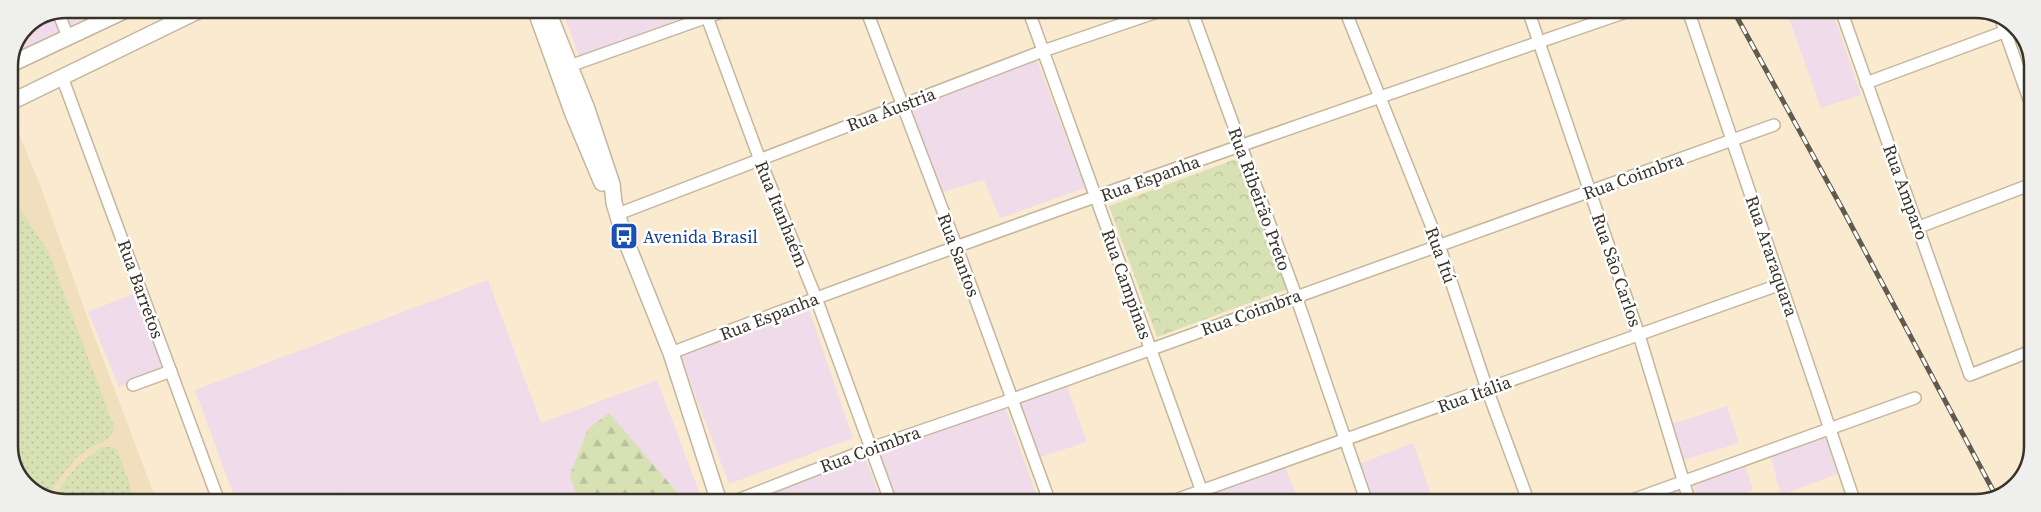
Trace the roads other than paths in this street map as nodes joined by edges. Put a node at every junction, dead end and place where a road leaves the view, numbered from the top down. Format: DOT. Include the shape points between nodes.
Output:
graph roads {
  1 [pos="60,18"];
  2 [pos="109,18"];
  3 [pos="183,18"];
  4 [pos="530,18"];
  5 [pos="541,18"];
  6 [pos="548,18"];
  7 [pos="560,18"];
  8 [pos="696,18"];
  9 [pos="707,18"];
  10 [pos="869,18"];
  11 [pos="1031,18"];
  12 [pos="1140,18"];
  13 [pos="1194,18"];
  14 [pos="1348,18"];
  15 [pos="1531,18"];
  16 [pos="1609,18"];
  17 [pos="1691,18"];
  18 [pos="1844,18"];
  19 [pos="2003,26"];
  20 [pos="549,29"];
  21 [pos="2009,31"];
  22 [pos="2005,32"];
  23 [pos="68,37"];
  24 [pos="1539,42"];
  25 [pos="1043,51"];
  26 [pos="18,61"];
  27 [pos="578,63"];
  28 [pos="62,76"];
  29 [pos="1866,83"];
  30 [pos="2023,83"];
  31 [pos="1378,97"];
  32 [pos="18,98"];
  33 [pos="902,105"];
  34 [pos="580,111"];
  35 [pos="1774,125"];
  36 [pos="1732,140"];
  37 [pos="1240,146"];
  38 [pos="760,160"];
  39 [pos="2023,187"];
  40 [pos="1590,191"];
  41 [pos="1096,198"];
  42 [pos="616,209"];
  43 [pos="1918,227"];
  44 [pos="1439,245"];
  45 [pos="957,248"];
  46 [pos="1781,284"];
  47 [pos="1296,296"];
  48 [pos="816,298"];
  49 [pos="1639,335"];
  50 [pos="1151,348"];
  51 [pos="671,353"];
  52 [pos="2024,355"];
  53 [pos="171,371"];
  54 [pos="133,386"];
  55 [pos="1487,389"];
  56 [pos="1915,398"];
  57 [pos="1013,399"];
  58 [pos="1830,429"];
  59 [pos="1346,439"];
  60 [pos="871,448"];
  61 [pos="1683,483"];
  62 [pos="1202,490"];
  63 [pos="216,494"];
  64 [pos="716,494"];
  65 [pos="751,494"];
  66 [pos="888,494"];
  67 [pos="1047,494"];
  68 [pos="1191,494"];
  69 [pos="1203,494"];
  70 [pos="1363,494"];
  71 [pos="1526,494"];
  72 [pos="1651,494"];
  73 [pos="1687,494"];
  74 [pos="1852,494"];
  1 -- 23 [label="street"];
  2 -- 23 [label="main road"];
  3 -- 28 [label="main road"];
  4 -- 34 [label="main road" via="553,78"];
  5 -- 20 [label="main road"];
  6 -- 20 [label="main road"];
  7 -- 27 [label="main road"];
  8 -- 27 [label="street"];
  9 -- 38 [label="street, Rua Itanhaém"];
  10 -- 33 [label="street, Rua Santos"];
  11 -- 25 [label="street, Rua Campinas"];
  12 -- 25 [label="street, Rua Áustria"];
  13 -- 37 [label="street, Rua Ribeirão Preto"];
  14 -- 31 [label="street, Rua Itú"];
  15 -- 24 [label="street, Rua São Carlos"];
  16 -- 24 [label="street, Rua Espanha"];
  17 -- 36 [label="street, Rua Araraquara"];
  18 -- 29 [label="street, Rua Amparo"];
  19 -- 22 [label="street"];
  20 -- 34 [label="main road"];
  21 -- 22 [label="street"];
  22 -- 29 [label="street"];
  22 -- 30 [label="street"];
  23 -- 26 [label="main road"];
  24 -- 31 [label="street, Rua Espanha"];
  24 -- 40 [label="street, Rua São Carlos"];
  25 -- 33 [label="street, Rua Áustria"];
  25 -- 41 [label="street, Rua Campinas"];
  27 -- 34 [label="main road"];
  28 -- 32 [label="main road"];
  28 -- 53 [label="street, Rua Barretos"];
  29 -- 43 [label="street, Rua Amparo"];
  31 -- 37 [label="street, Rua Espanha"];
  31 -- 44 [label="street, Rua Itú"];
  33 -- 38 [label="street, Rua Áustria"];
  33 -- 45 [label="street, Rua Santos"];
  34 -- 42 [label="main road" via="604,188"];
  35 -- 36 [label="street, Rua Coimbra"];
  36 -- 40 [label="street, Rua Coimbra"];
  36 -- 46 [label="street, Rua Araraquara"];
  37 -- 41 [label="street, Rua Espanha"];
  37 -- 47 [label="street, Rua Ribeirão Preto"];
  38 -- 42 [label="street, Rua Áustria"];
  38 -- 48 [label="street, Rua Itanhaém"];
  39 -- 43 [label="street"];
  40 -- 44 [label="street, Rua Coimbra"];
  40 -- 49 [label="street, Rua São Carlos"];
  41 -- 45 [label="street, Rua Espanha"];
  41 -- 50 [label="street, Rua Campinas"];
  42 -- 51 [label="main road" via="638,275"];
  43 -- 52 [label="street, Rua Amparo" via="1970,375"];
  44 -- 47 [label="street, Rua Coimbra"];
  44 -- 55 [label="street, Rua Itú"];
  45 -- 48 [label="street, Rua Espanha"];
  45 -- 57 [label="street, Rua Santos"];
  46 -- 49 [label="street, Rua Itália"];
  46 -- 58 [label="street, Rua Araraquara"];
  47 -- 50 [label="street, Rua Coimbra"];
  47 -- 59 [label="street, Rua Ribeirão Preto"];
  48 -- 51 [label="street, Rua Espanha"];
  48 -- 60 [label="street, Rua Itanhaém"];
  49 -- 55 [label="street, Rua Itália"];
  49 -- 61 [label="street, Rua São Carlos"];
  50 -- 57 [label="street, Rua Coimbra"];
  50 -- 62 [label="street, Rua Campinas"];
  51 -- 64 [label="main road"];
  53 -- 54 [label="street"];
  53 -- 63 [label="street, Rua Barretos"];
  55 -- 59 [label="street, Rua Itália"];
  55 -- 71 [label="street, Rua Itú"];
  56 -- 58 [label="street"];
  57 -- 60 [label="street, Rua Coimbra"];
  57 -- 67 [label="street, Rua Santos"];
  58 -- 61 [label="street"];
  58 -- 74 [label="street, Rua Araraquara"];
  59 -- 62 [label="street, Rua Itália"];
  59 -- 70 [label="street, Rua Ribeirão Preto"];
  60 -- 65 [label="street, Rua Coimbra"];
  60 -- 66 [label="street, Rua Itanhaém"];
  61 -- 72 [label="street"];
  61 -- 73 [label="street, Rua São Carlos"];
  62 -- 68 [label="street, Rua Itália"];
  62 -- 69 [label="street, Rua Campinas"];
}
